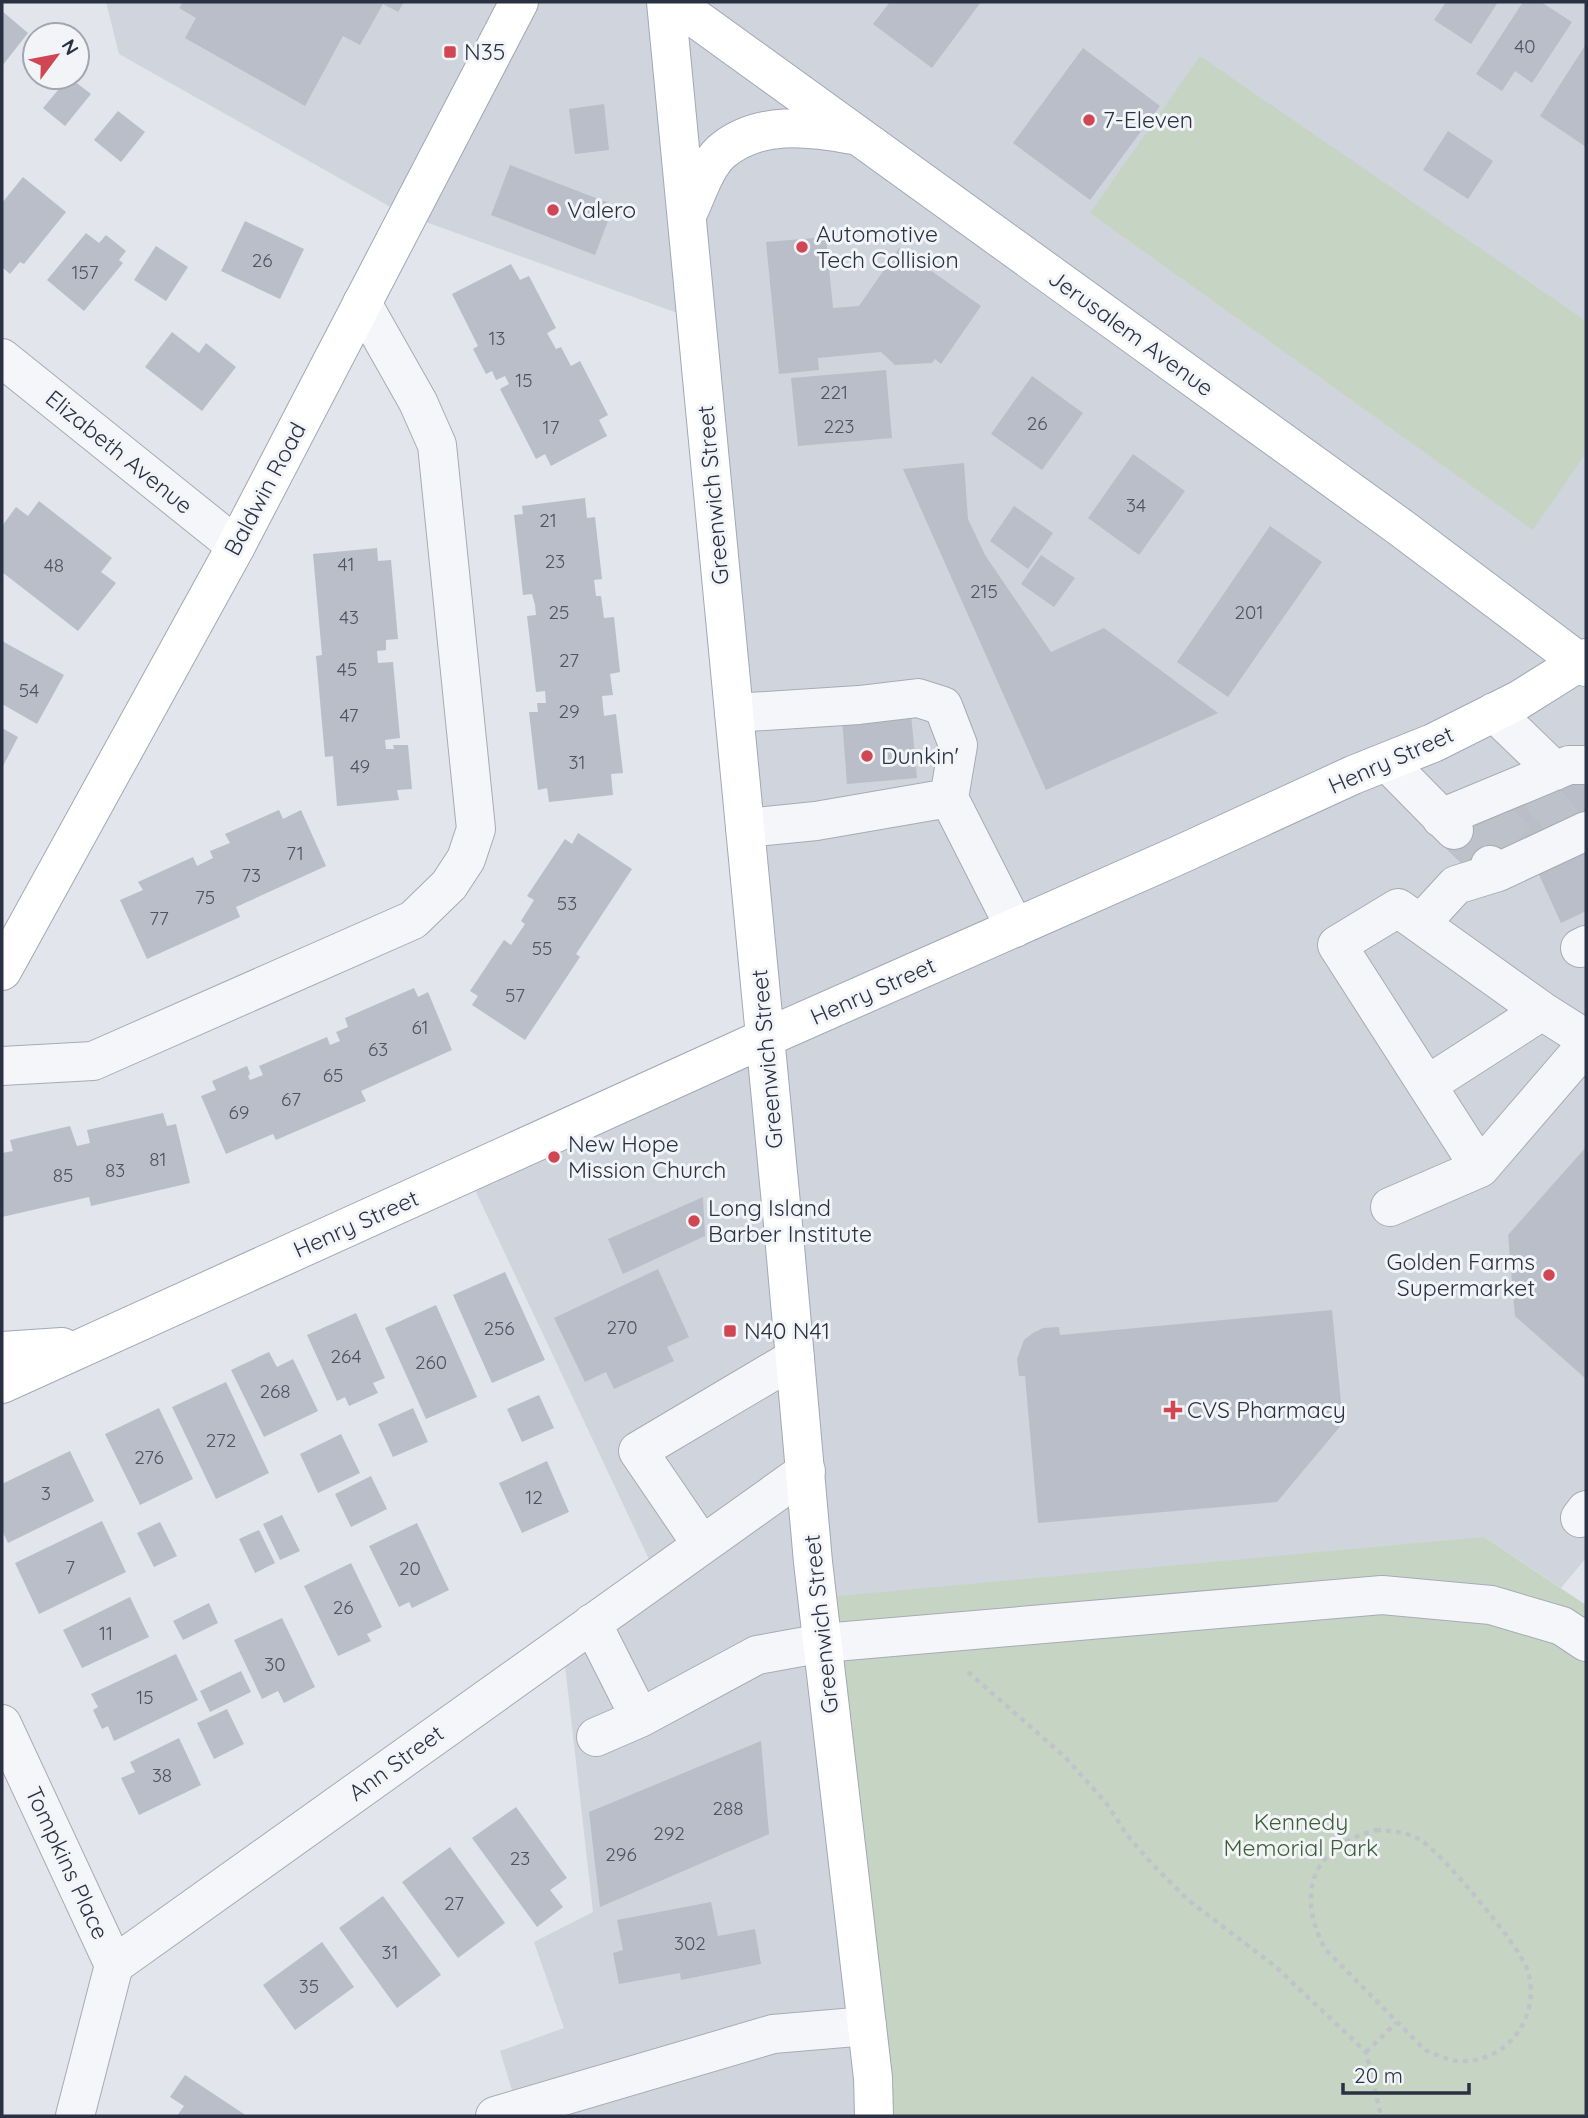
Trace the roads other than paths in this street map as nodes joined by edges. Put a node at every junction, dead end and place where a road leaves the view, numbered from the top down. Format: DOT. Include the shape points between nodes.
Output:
graph roads {
  1 [pos="519,2"];
  2 [pos="666,2"];
  3 [pos="673,2"];
  4 [pos="858,136"];
  5 [pos="687,217"];
  6 [pos="362,303"];
  7 [pos="2,358"];
  8 [pos="236,545"];
  9 [pos="1584,662"];
  10 [pos="1494,712"];
  11 [pos="734,713"];
  12 [pos="1387,762"];
  13 [pos="1552,778"];
  14 [pos="949,798"];
  15 [pos="745,828"];
  16 [pos="1577,832"];
  17 [pos="1421,923"];
  18 [pos="1016,928"];
  19 [pos="2,971"];
  20 [pos="1542,1011"];
  21 [pos="765,1038"];
  22 [pos="1586,1039"];
  23 [pos="1586,1045"];
  24 [pos="2,1066"];
  25 [pos="1427,1085"];
  26 [pos="1480,1168"];
  27 [pos="1390,1207"];
  28 [pos="89,1345"];
  29 [pos="2,1351"];
  30 [pos="796,1359"];
  31 [pos="2,1384"];
  32 [pos="806,1471"];
  33 [pos="702,1545"];
  34 [pos="592,1623"];
  35 [pos="1586,1642"];
  36 [pos="823,1643"];
  37 [pos="640,1718"];
  38 [pos="2,1724"];
  39 [pos="596,1737"];
  40 [pos="114,1965"];
  41 [pos="867,2026"];
  42 [pos="75,2116"];
  43 [pos="495,2116"];
  44 [pos="874,2116"];
  1 -- 6 [label="main road, Baldwin Road"];
  2 -- 5 [label="main road, Greenwich Street"];
  3 -- 4 [label="main road, Jerusalem Avenue"];
  4 -- 5 [label="main road" via="777,128 740,140 721,153 706,173"];
  4 -- 9 [label="main road, Jerusalem Avenue"];
  5 -- 11 [label="main road, Greenwich Street"];
  6 -- 8 [label="main road, Baldwin Road"];
  6 -- 24 [label="street" via="437,445 476,828 466,859 449,885 413,920 93,1061"];
  7 -- 8 [label="street, Elizabeth Avenue"];
  8 -- 19 [label="main road, Baldwin Road"];
  9 -- 10 [label="main road, Henry Street"];
  10 -- 12 [label="main road, Henry Street"];
  10 -- 13 [label="street"];
  11 -- 14 [label="street" via="918,698 943,706 958,745"];
  11 -- 15 [label="main road, Greenwich Street"];
  12 -- 13 [label="street" via="1466,816"];
  12 -- 18 [label="main road, Henry Street"];
  14 -- 15 [label="street" via="817,821"];
  14 -- 18 [label="street"];
  15 -- 21 [label="main road, Greenwich Street"];
  16 -- 17 [label="street" via="1456,885"];
  17 -- 20 [label="street"];
  17 -- 25 [label="street" via="1398,908 1337,945"];
  18 -- 21 [label="main road, Henry Street"];
  20 -- 22 [label="street"];
  20 -- 25 [label="street"];
  21 -- 28 [label="main road, Henry Street"];
  21 -- 30 [label="main road, Greenwich Street"];
  23 -- 26 [label="street"];
  25 -- 26 [label="street"];
  26 -- 27 [label="street"];
  28 -- 29 [label="main road"];
  28 -- 31 [label="main road, Henry Street"];
  30 -- 32 [label="main road, Greenwich Street"];
  30 -- 33 [label="street" via="638,1451"];
  32 -- 33 [label="street, Ann Street"];
  32 -- 36 [label="main road, Greenwich Street"];
  33 -- 34 [label="street, Ann Street"];
  34 -- 37 [label="street"];
  34 -- 40 [label="street, Ann Street"];
  35 -- 36 [label="street" via="1562,1626 1492,1605 1382,1595"];
  36 -- 37 [label="street" via="757,1655"];
  36 -- 41 [label="main road, Greenwich Street"];
  37 -- 39 [label="street"];
  38 -- 40 [label="street, Tompkins Place"];
  40 -- 42 [label="street"];
  41 -- 43 [label="street" via="774,2034"];
  41 -- 44 [label="main road, Greenwich Street"];
}
